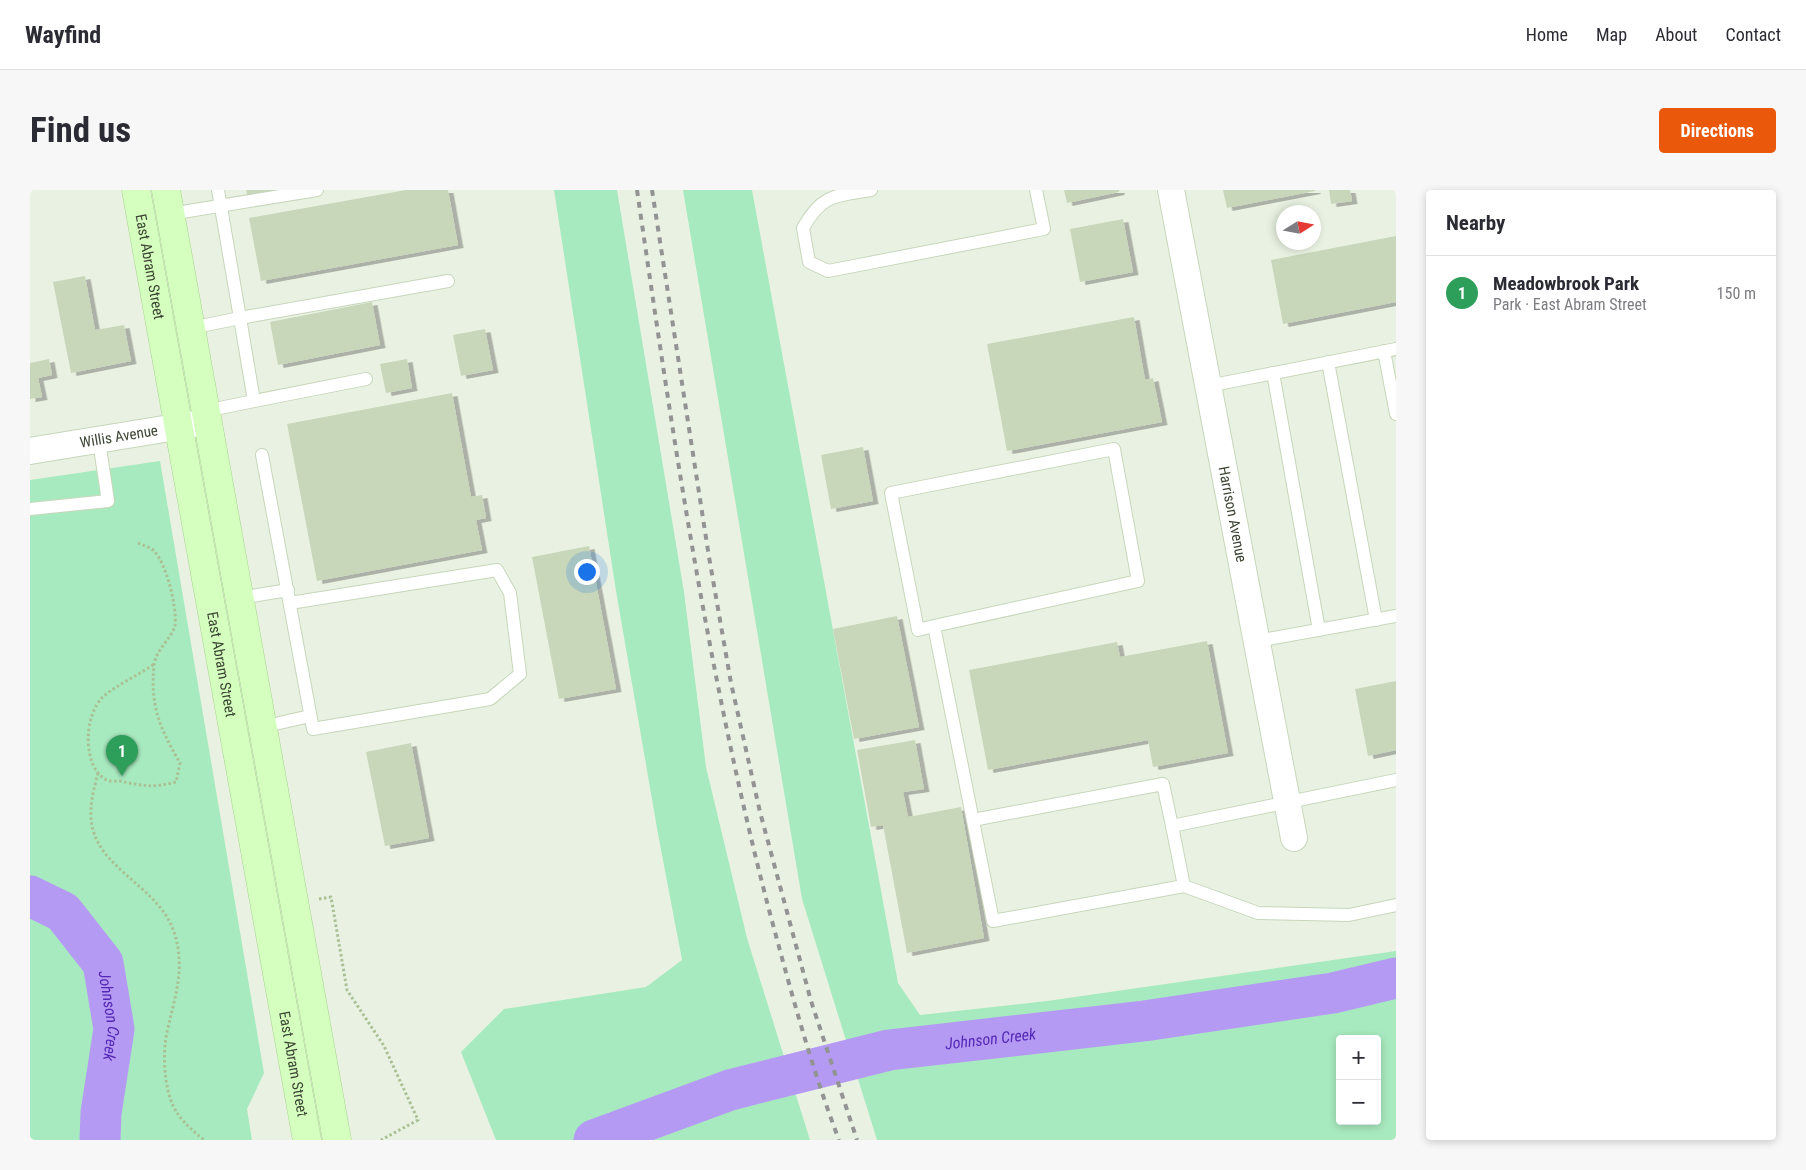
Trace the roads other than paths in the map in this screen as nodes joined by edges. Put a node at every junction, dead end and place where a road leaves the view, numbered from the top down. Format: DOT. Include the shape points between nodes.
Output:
graph roads {
  1 [pos="136,190"];
  2 [pos="218,190"];
  3 [pos="318,190"];
  4 [pos="871,190"];
  5 [pos="1036,190"];
  6 [pos="1171,190"];
  7 [pos="168,202"];
  8 [pos="220,204"];
  9 [pos="448,281"];
  10 [pos="240,318"];
  11 [pos="191,328"];
  12 [pos="1390,350"];
  13 [pos="1328,362"];
  14 [pos="1273,374"];
  15 [pos="366,379"];
  16 [pos="1208,386"];
  17 [pos="254,401"];
  18 [pos="1396,414"];
  19 [pos="206,416"];
  20 [pos="178,427"];
  21 [pos="99,441"];
  22 [pos="30,451"];
  23 [pos="262,455"];
  24 [pos="30,509"];
  25 [pos="289,596"];
  26 [pos="239,598"];
  27 [pos="1396,616"];
  28 [pos="1376,620"];
  29 [pos="934,626"];
  30 [pos="1319,630"];
  31 [pos="1256,641"];
  32 [pos="310,716"];
  33 [pos="262,727"];
  34 [pos="1396,780"];
  35 [pos="1287,803"];
  36 [pos="973,820"];
  37 [pos="1172,826"];
  38 [pos="1294,838"];
  39 [pos="1184,886"];
  40 [pos="1396,906"];
  41 [pos="336,1139"];
  42 [pos="308,1140"];
  1 -- 20 [label="main road, East Abram Street"];
  2 -- 8 [label="lane"];
  3 -- 8 [label="lane"];
  4 -- 5 [label="lane" via="833,197 814,210 803,228 809,262 828,271 1044,229"];
  6 -- 16 [label="street, Harrison Avenue"];
  7 -- 8 [label="lane"];
  7 -- 11 [label="main road, East Abram Street"];
  8 -- 10 [label="lane"];
  9 -- 10 [label="lane"];
  10 -- 11 [label="lane"];
  10 -- 17 [label="lane"];
  11 -- 19 [label="main road, East Abram Street"];
  12 -- 13 [label="lane"];
  12 -- 18 [label="lane"];
  13 -- 14 [label="lane"];
  13 -- 28 [label="lane"];
  14 -- 16 [label="lane"];
  14 -- 30 [label="lane"];
  15 -- 17 [label="lane"];
  16 -- 31 [label="street, Harrison Avenue"];
  17 -- 19 [label="lane"];
  19 -- 20 [label="street, Willis Avenue"];
  19 -- 26 [label="main road, East Abram Street"];
  20 -- 21 [label="street, Willis Avenue"];
  20 -- 42 [label="main road, East Abram Street"];
  21 -- 22 [label="street, Willis Avenue"];
  21 -- 24 [label="lane" via="108,501"];
  23 -- 25 [label="lane"];
  25 -- 26 [label="lane"];
  25 -- 32 [label="lane"];
  25 -- 32 [label="lane" via="497,570 510,593 520,674 490,699 313,729"];
  26 -- 33 [label="main road, East Abram Street"];
  27 -- 28 [label="lane"];
  28 -- 30 [label="lane"];
  29 -- 29 [label="lane" via="1138,581 1114,449 891,493 918,630"];
  29 -- 36 [label="lane"];
  30 -- 31 [label="lane"];
  31 -- 35 [label="street, Harrison Avenue"];
  32 -- 33 [label="lane"];
  33 -- 41 [label="main road, East Abram Street"];
  34 -- 35 [label="lane"];
  35 -- 37 [label="lane"];
  35 -- 38 [label="street, Harrison Avenue"];
  36 -- 37 [label="lane" via="1163,784"];
  36 -- 39 [label="lane" via="993,921"];
  37 -- 39 [label="lane"];
  39 -- 40 [label="lane" via="1258,913 1349,915"];
}
